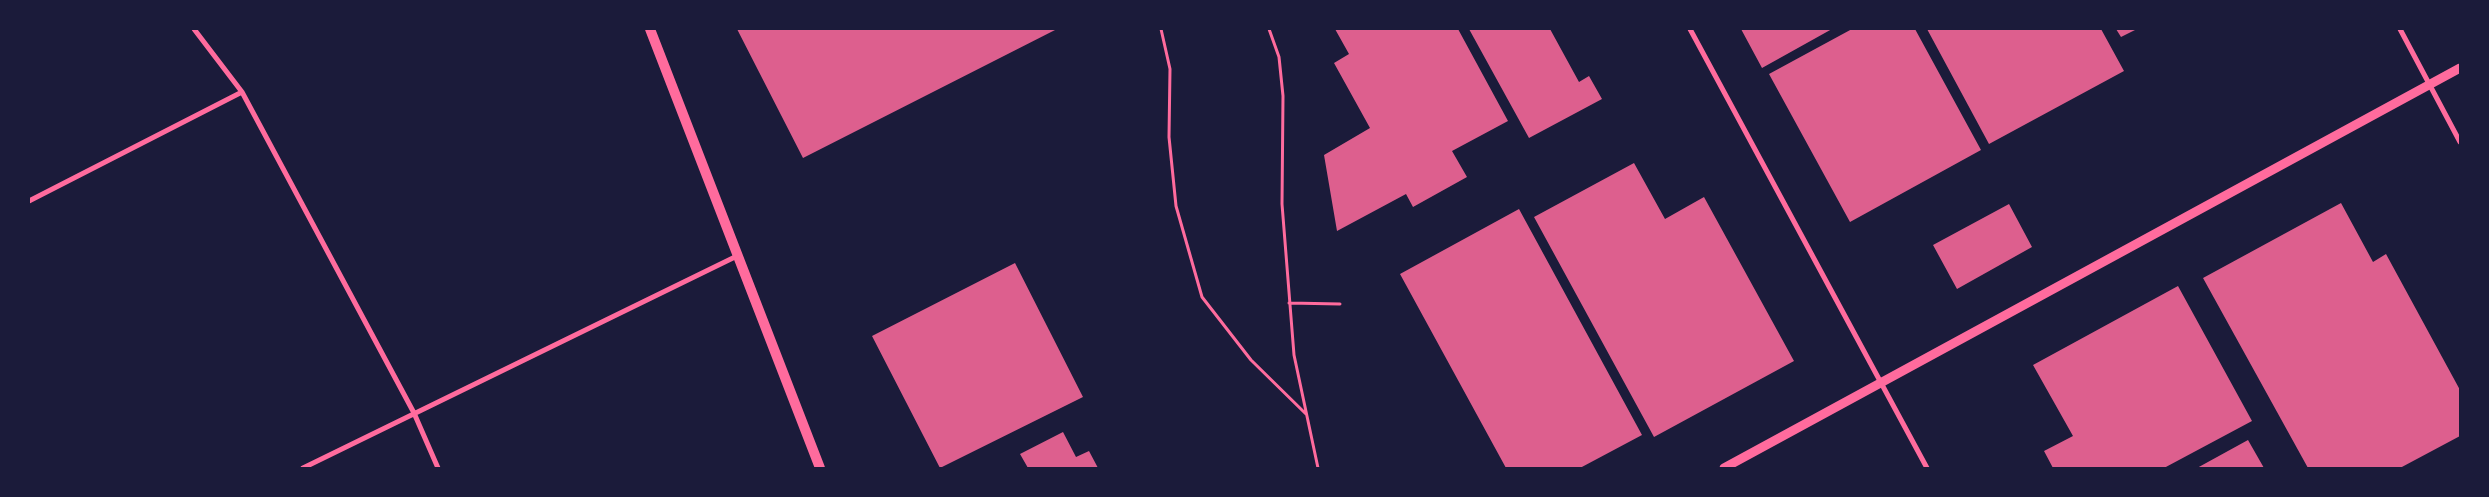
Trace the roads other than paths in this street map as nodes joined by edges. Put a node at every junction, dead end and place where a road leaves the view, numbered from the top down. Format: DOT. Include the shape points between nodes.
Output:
graph roads {
  1 [pos="194,29"];
  2 [pos="650,29"];
  3 [pos="1690,29"];
  4 [pos="2400,29"];
  5 [pos="2460,68"];
  6 [pos="2430,85"];
  7 [pos="242,92"];
  8 [pos="2460,142"];
  9 [pos="29,201"];
  10 [pos="737,256"];
  11 [pos="1880,382"];
  12 [pos="414,413"];
  13 [pos="303,468"];
  14 [pos="438,468"];
  15 [pos="820,468"];
  16 [pos="1724,468"];
  17 [pos="1927,468"];
  1 -- 7 [label="street"];
  2 -- 10 [label="main road"];
  3 -- 11 [label="street"];
  4 -- 6 [label="street"];
  5 -- 6 [label="street"];
  6 -- 8 [label="street"];
  6 -- 11 [label="street"];
  7 -- 9 [label="street"];
  7 -- 12 [label="street"];
  10 -- 12 [label="street"];
  10 -- 15 [label="main road"];
  11 -- 16 [label="street"];
  11 -- 17 [label="street"];
  12 -- 13 [label="street"];
  12 -- 14 [label="street"];
}
